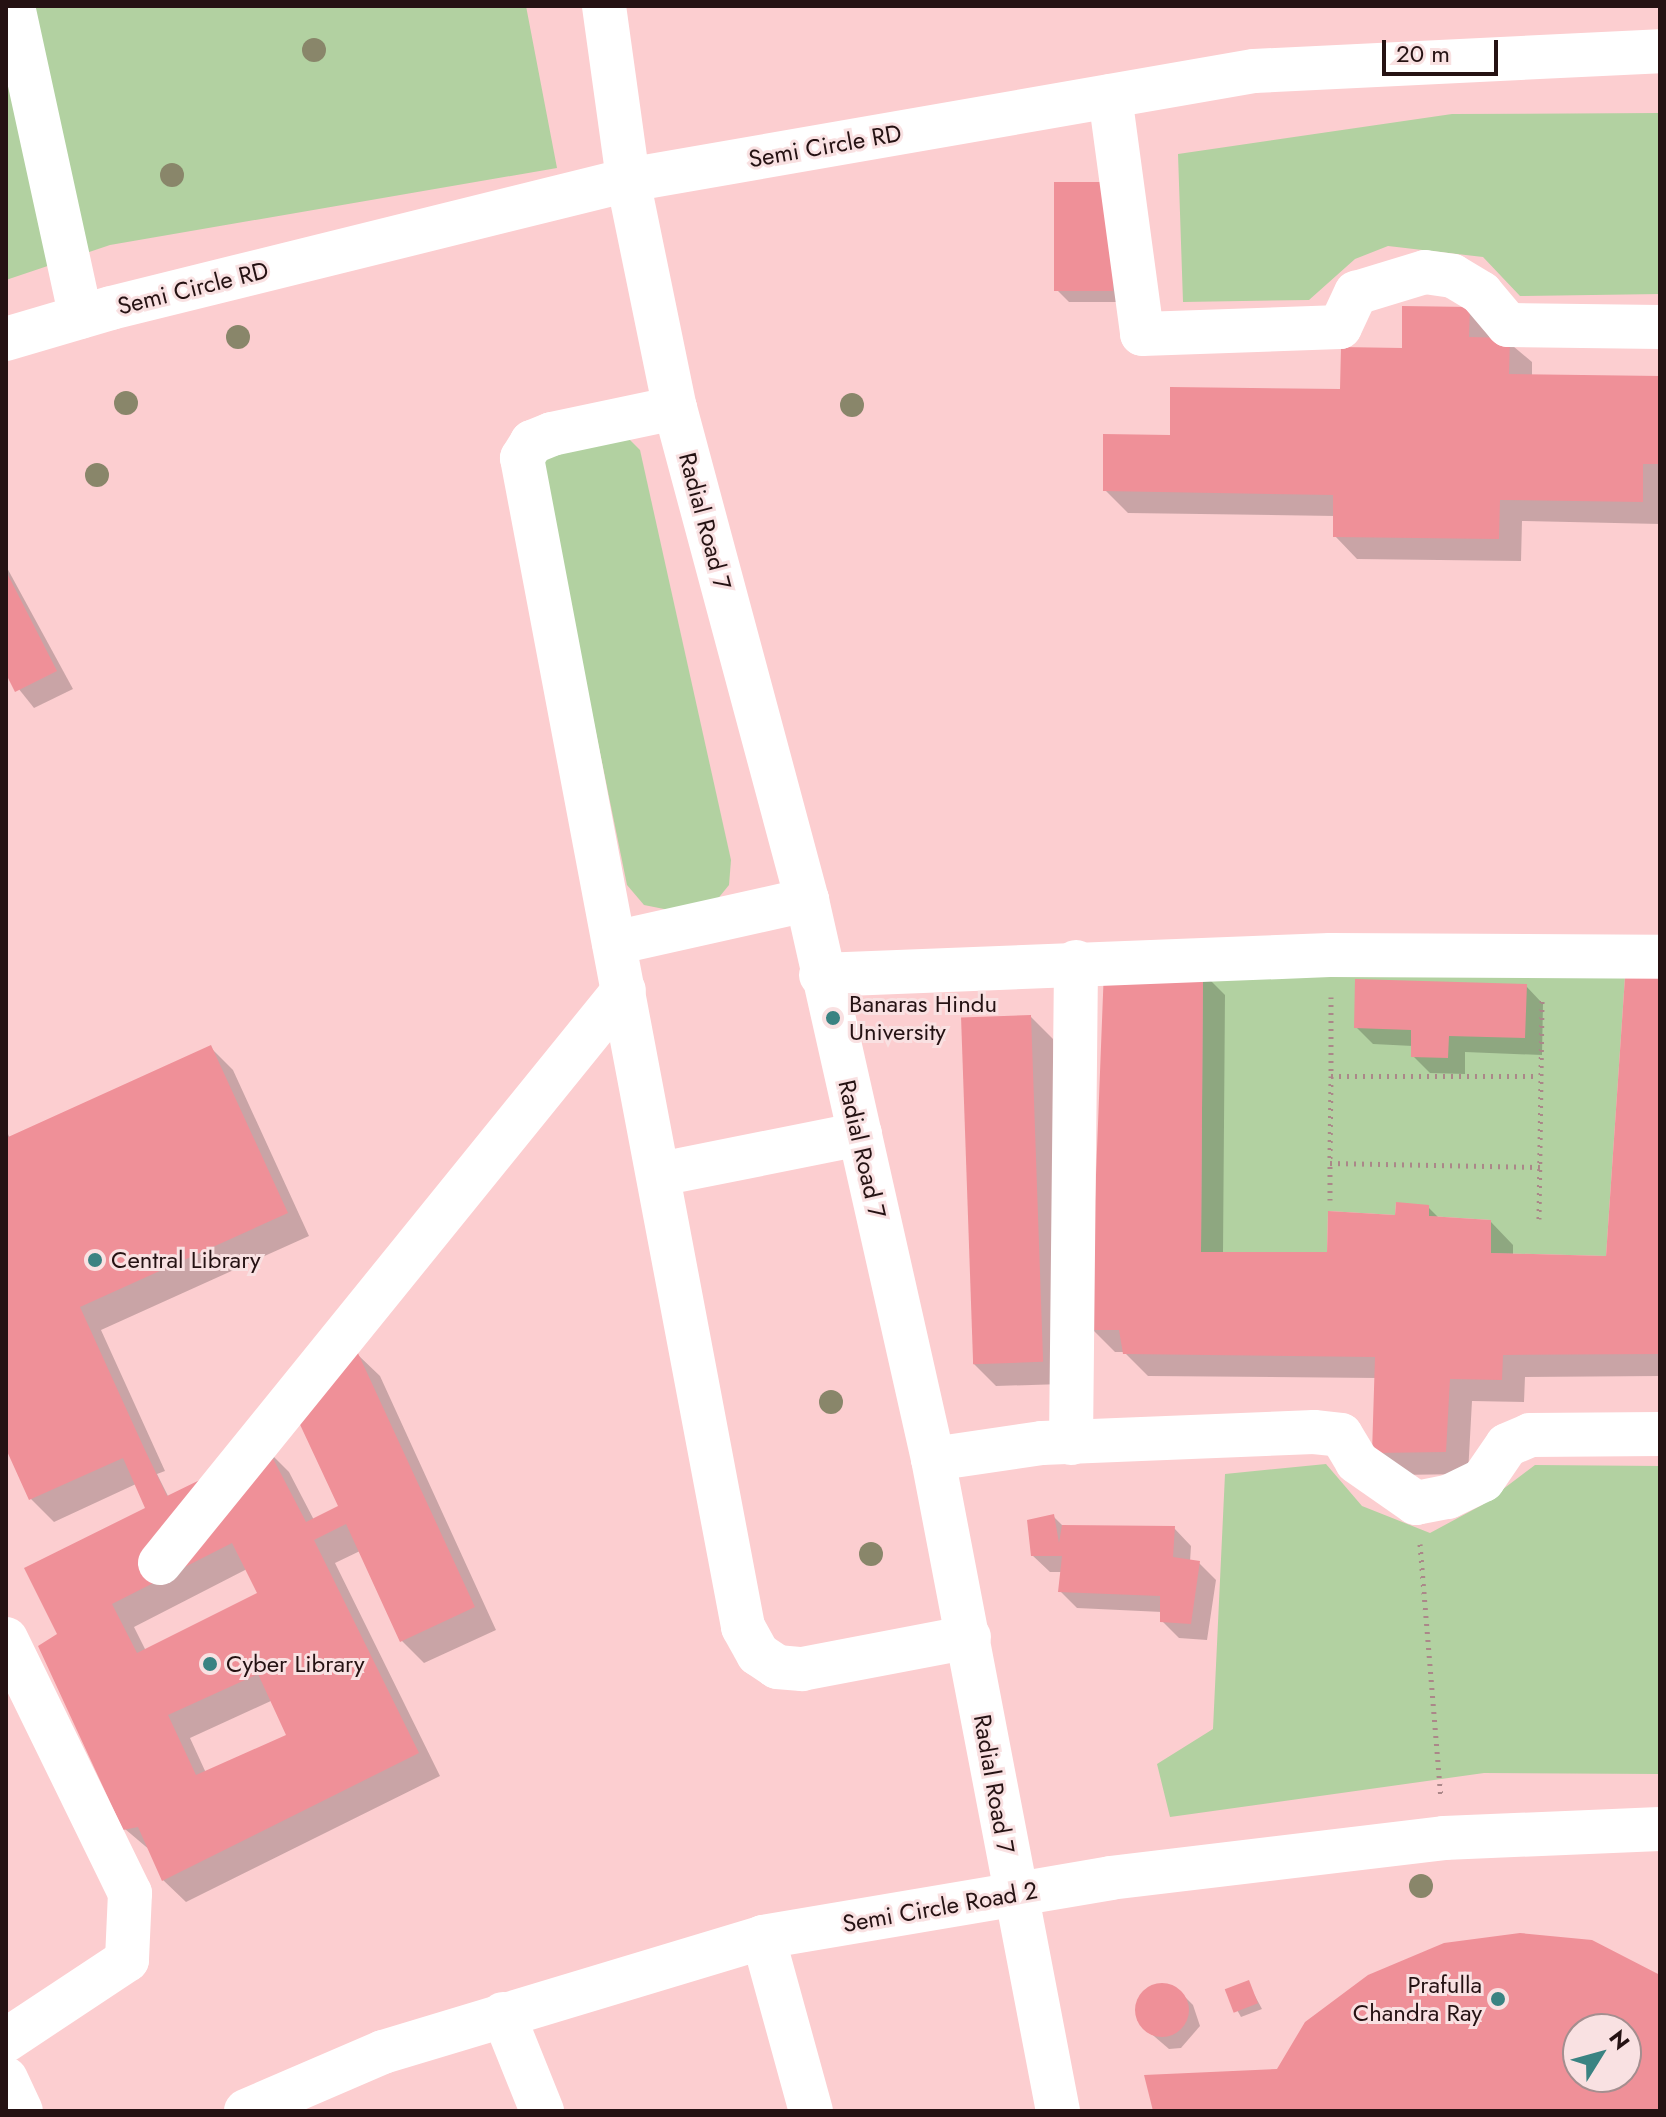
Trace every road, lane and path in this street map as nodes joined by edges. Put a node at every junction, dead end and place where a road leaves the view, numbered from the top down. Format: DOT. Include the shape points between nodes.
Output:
graph roads {
  1 [pos="13,6"];
  2 [pos="604,6"];
  3 [pos="1660,51"];
  4 [pos="1110,96"];
  5 [pos="628,180"];
  6 [pos="81,317"];
  7 [pos="1660,327"];
  8 [pos="6,339"];
  9 [pos="675,408"];
  10 [pos="807,900"];
  11 [pos="614,943"];
  12 [pos="1330,955"];
  13 [pos="1660,957"];
  14 [pos="1543,960"];
  15 [pos="1076,962"];
  16 [pos="821,975"];
  17 [pos="624,990"];
  18 [pos="1331,1076"];
  19 [pos="1539,1076"];
  20 [pos="860,1134"];
  21 [pos="1330,1163"];
  22 [pos="1540,1167"];
  23 [pos="660,1174"];
  24 [pos="1330,1200"];
  25 [pos="1539,1219"];
  26 [pos="1660,1434"];
  27 [pos="1071,1443"];
  28 [pos="933,1459"];
  29 [pos="1416,1503"];
  30 [pos="160,1563"];
  31 [pos="969,1637"];
  32 [pos="6,1639"];
  33 [pos="1660,1829"];
  34 [pos="1444,1838"];
  35 [pos="1013,1895"];
  36 [pos="763,1937"];
  37 [pos="503,2014"];
  38 [pos="6,2040"];
  39 [pos="6,2079"];
  40 [pos="21,2111"];
  41 [pos="246,2111"];
  42 [pos="542,2111"];
  43 [pos="811,2111"];
  44 [pos="1058,2111"];
  1 -- 6 [label="lane"];
  2 -- 5 [label="lane, Radial Road 7"];
  3 -- 4 [label="lane, Semi Circle RD" via="1254,71"];
  4 -- 5 [label="lane, Semi Circle RD"];
  4 -- 7 [label="lane" via="1142,334 1340,327 1356,293 1425,272 1453,276 1481,293 1508,325"];
  5 -- 6 [label="lane, Semi Circle RD"];
  5 -- 9 [label="lane, Radial Road 7"];
  6 -- 8 [label="lane, Semi Circle RD"];
  9 -- 10 [label="lane, Radial Road 7"];
  9 -- 11 [label="lane" via="552,434 532,442 522,458"];
  10 -- 11 [label="lane"];
  10 -- 16 [label="lane, Radial Road 7"];
  11 -- 17 [label="lane"];
  12 -- 14 [label="lane"];
  12 -- 15 [label="lane"];
  12 -- 18 [label="path"];
  13 -- 14 [label="lane"];
  14 -- 19 [label="path"];
  15 -- 16 [label="lane" via="997,972"];
  15 -- 27 [label="lane"];
  16 -- 20 [label="lane, Radial Road 7"];
  17 -- 23 [label="lane"];
  17 -- 30 [label="lane"];
  18 -- 19 [label="path"];
  18 -- 21 [label="path"];
  19 -- 22 [label="path"];
  20 -- 23 [label="lane"];
  20 -- 28 [label="lane, Radial Road 7"];
  21 -- 22 [label="path"];
  21 -- 24 [label="path"];
  22 -- 25 [label="path"];
  23 -- 31 [label="lane" via="743,1627 758,1654 777,1667 802,1669"];
  26 -- 29 [label="lane" via="1530,1435 1507,1445 1483,1480 1448,1497"];
  27 -- 28 [label="lane"];
  27 -- 29 [label="lane" via="1341,1435 1357,1462"];
  28 -- 31 [label="lane, Radial Road 7"];
  29 -- 34 [label="path"];
  31 -- 35 [label="lane, Radial Road 7"];
  32 -- 38 [label="lane" via="130,1893 127,1960"];
  33 -- 34 [label="lane, Semi Circle Road 2"];
  34 -- 35 [label="lane, Semi Circle Road 2"];
  35 -- 36 [label="lane, Semi Circle Road 2"];
  35 -- 44 [label="lane, Radial Road 7"];
  36 -- 37 [label="lane, Semi Circle Road 2"];
  36 -- 43 [label="lane"];
  37 -- 41 [label="lane, Semi Circle Road 2" via="383,2052"];
  37 -- 42 [label="lane"];
  39 -- 40 [label="lane"];
}
